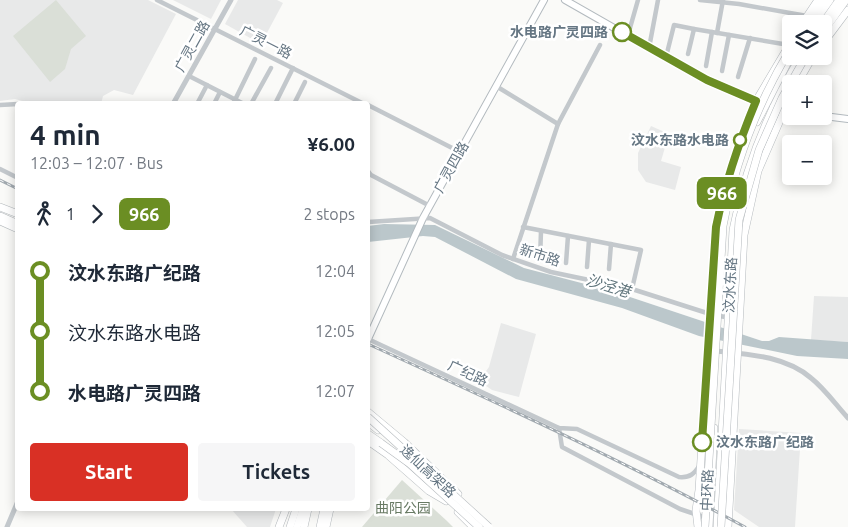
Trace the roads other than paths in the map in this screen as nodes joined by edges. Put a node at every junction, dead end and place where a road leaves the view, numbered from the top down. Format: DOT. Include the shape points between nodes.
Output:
graph roads {
  1 [pos="157,0"];
  2 [pos="231,0"];
  3 [pos="544,0"];
  4 [pos="565,0"];
  5 [pos="638,0"];
  6 [pos="658,0"];
  7 [pos="701,0"];
  8 [pos="818,0"];
  9 [pos="824,0"];
  10 [pos="830,0"];
  11 [pos="840,0"];
  12 [pos="723,1"];
  13 [pos="847,1"];
  14 [pos="747,3"];
  15 [pos="848,10"];
  16 [pos="789,15"];
  17 [pos="810,15"];
  18 [pos="811,15"];
  19 [pos="819,15"];
  20 [pos="829,15"];
  21 [pos="832,22"];
  22 [pos="832,27"];
  23 [pos="215,29"];
  24 [pos="694,29"];
  25 [pos="715,32"];
  26 [pos="729,35"];
  27 [pos="628,36"];
  28 [pos="750,38"];
  29 [pos="782,43"];
  30 [pos="600,45"];
  31 [pos="649,48"];
  32 [pos="688,54"];
  33 [pos="666,57"];
  34 [pos="256,59"];
  35 [pos="782,59"];
  36 [pos="782,62"];
  37 [pos="786,65"];
  38 [pos="796,65"];
  39 [pos="801,65"];
  40 [pos="706,66"];
  41 [pos="271,68"];
  42 [pos="293,68"];
  43 [pos="722,71"];
  44 [pos="188,76"];
  45 [pos="738,77"];
  46 [pos="306,82"];
  47 [pos="206,85"];
  48 [pos="496,86"];
  49 [pos="220,92"];
  50 [pos="175,101"];
  51 [pos="198,101"];
  52 [pos="216,101"];
  53 [pos="233,101"];
  54 [pos="235,101"];
  55 [pos="253,101"];
  56 [pos="276,101"];
  57 [pos="296,101"];
  58 [pos="358,101"];
  59 [pos="756,101"];
  60 [pos="15,104"];
  61 [pos="0,105"];
  62 [pos="765,105"];
  63 [pos="370,107"];
  64 [pos="773,107"];
  65 [pos="782,110"];
  66 [pos="782,112"];
  67 [pos="832,117"];
  68 [pos="848,119"];
  69 [pos="558,124"];
  70 [pos="460,152"];
  71 [pos="0,169"];
  72 [pos="370,174"];
  73 [pos="15,176"];
  74 [pos="720,204"];
  75 [pos="738,204"];
  76 [pos="0,206"];
  77 [pos="430,206"];
  78 [pos="15,212"];
  79 [pos="0,215"];
  80 [pos="422,220"];
  81 [pos="0,221"];
  82 [pos="15,222"];
  83 [pos="370,222"];
  84 [pos="727,222"];
  85 [pos="746,225"];
  86 [pos="523,227"];
  87 [pos="15,228"];
  88 [pos="541,231"];
  89 [pos="568,236"];
  90 [pos="589,240"];
  91 [pos="611,244"];
  92 [pos="513,259"];
  93 [pos="540,260"];
  94 [pos="566,263"];
  95 [pos="587,267"];
  96 [pos="609,270"];
  97 [pos="632,288"];
  98 [pos="710,314"];
  99 [pos="724,316"];
  100 [pos="738,325"];
  101 [pos="370,335"];
  102 [pos="370,340"];
  103 [pos="737,349"];
  104 [pos="707,350"];
  105 [pos="722,351"];
  106 [pos="705,383"];
  107 [pos="736,384"];
  108 [pos="719,401"];
  109 [pos="370,414"];
  110 [pos="848,418"];
  111 [pos="370,419"];
  112 [pos="370,423"];
  113 [pos="559,428"];
  114 [pos="370,431"];
  115 [pos="370,435"];
  116 [pos="370,442"];
  117 [pos="421,460"];
  118 [pos="700,464"];
  119 [pos="443,497"];
  120 [pos="15,507"];
  121 [pos="285,511"];
  122 [pos="289,511"];
  123 [pos="295,511"];
  124 [pos="302,511"];
  125 [pos="308,511"];
  126 [pos="324,511"];
  127 [pos="330,511"];
  128 [pos="698,515"];
  129 [pos="709,518"];
  130 [pos="724,526"];
  131 [pos="7,527"];
  132 [pos="279,527"];
  133 [pos="284,527"];
  134 [pos="290,527"];
  135 [pos="297,527"];
  136 [pos="304,527"];
  137 [pos="320,527"];
  138 [pos="326,527"];
  139 [pos="473,527"];
  140 [pos="479,527"];
  141 [pos="490,527"];
  142 [pos="698,527"];
  143 [pos="705,527"];
  144 [pos="709,527"];
  1 -- 23 [label="street, 广灵一路"];
  2 -- 23 [label="street, 广灵二路"];
  3 -- 48 [label="main road, 广灵四路"];
  4 -- 27 [label="main road"];
  5 -- 27 [label="street"];
  6 -- 31 [label="street"];
  7 -- 12 [label="street"];
  8 -- 17 [label="main road"];
  9 -- 18 [label="main road"];
  10 -- 19 [label="main road"];
  11 -- 20 [label="main road"];
  12 -- 14 [label="street"];
  12 -- 25 [label="street"];
  13 -- 21 [label="main road"];
  14 -- 16 [label="street"];
  15 -- 22 [label="main road"];
  23 -- 42 [label="street, 广灵一路"];
  23 -- 44 [label="street, 广灵二路"];
  24 -- 25 [label="street"];
  24 -- 32 [label="street"];
  24 -- 33 [label="street" via="674,25"];
  25 -- 26 [label="street"];
  25 -- 40 [label="street"];
  26 -- 28 [label="street"];
  26 -- 43 [label="street"];
  27 -- 31 [label="main road"];
  28 -- 29 [label="street"];
  28 -- 45 [label="street"];
  30 -- 69 [label="street"];
  31 -- 33 [label="main road"];
  33 -- 59 [label="main road" via="707,80"];
  34 -- 54 [label="street"];
  35 -- 59 [label="main road, 汶水东路"];
  36 -- 143 [label="main road, 中环路, bridge" via="746,137 723,226"];
  37 -- 62 [label="main road, 汶水东路"];
  38 -- 64 [label="main road, 汶水东路"];
  39 -- 130 [label="main road, 中环路, bridge" via="759,150 739,220"];
  41 -- 55 [label="street"];
  42 -- 56 [label="street"];
  42 -- 58 [label="street, 广灵一路"];
  44 -- 47 [label="street"];
  44 -- 50 [label="street, 广灵二路"];
  46 -- 57 [label="street"];
  47 -- 49 [label="street"];
  47 -- 51 [label="street"];
  48 -- 69 [label="street"];
  48 -- 70 [label="main road, 广灵四路"];
  49 -- 52 [label="street"];
  49 -- 53 [label="street"];
  59 -- 62 [label="main road"];
  59 -- 74 [label="main road, 汶水东路"];
  60 -- 61 [label="street"];
  62 -- 64 [label="main road"];
  62 -- 84 [label="main road, 汶水东路" via="740,166"];
  63 -- 70 [label="street, 广灵一路"];
  64 -- 65 [label="main road"];
  64 -- 75 [label="main road, 汶水东路" via="749,166"];
  66 -- 85 [label="main road, 汶水东路" via="758,171"];
  67 -- 68 [label="main road"];
  69 -- 86 [label="street"];
  70 -- 77 [label="main road, 广灵四路"];
  71 -- 73 [label="street"];
  72 -- 77 [label="street"];
  74 -- 84 [label="main road"];
  74 -- 98 [label="main road, 汶水东路"];
  75 -- 85 [label="main road"];
  75 -- 99 [label="main road, 汶水东路"];
  76 -- 78 [label="main road"];
  77 -- 80 [label="main road, 广灵四路"];
  79 -- 82 [label="main road"];
  80 -- 83 [label="street, 新市路"];
  80 -- 92 [label="street, 新市路" via="437,221"];
  80 -- 101 [label="main road, 广灵四路"];
  81 -- 87 [label="main road"];
  84 -- 99 [label="main road, 汶水东路"];
  85 -- 100 [label="main road, 汶水东路"];
  86 -- 88 [label="street"];
  86 -- 92 [label="street"];
  88 -- 89 [label="street"];
  88 -- 93 [label="street"];
  89 -- 90 [label="street"];
  89 -- 94 [label="street"];
  90 -- 91 [label="street"];
  90 -- 95 [label="street"];
  91 -- 96 [label="street"];
  91 -- 97 [label="street" via="642,250"];
  92 -- 97 [label="street, 新市路" via="551,272"];
  97 -- 98 [label="street, 新市路"];
  98 -- 99 [label="street, 新市路"];
  98 -- 104 [label="main road, 汶水东路"];
  99 -- 100 [label="street, 新市路"];
  99 -- 105 [label="main road, 汶水东路"];
  100 -- 103 [label="main road, 汶水东路"];
  102 -- 113 [label="street, 广纪路"];
  103 -- 105 [label="street"];
  103 -- 107 [label="main road, 汶水东路"];
  103 -- 110 [label="street" via="776,359 803,371"];
  104 -- 105 [label="street"];
  104 -- 106 [label="main road, 汶水东路"];
  105 -- 108 [label="main road, 汶水东路"];
  106 -- 108 [label="main road"];
  106 -- 118 [label="main road, 汶水东路"];
  107 -- 108 [label="main road"];
  107 -- 130 [label="main road, 汶水东路"];
  108 -- 129 [label="main road, 汶水东路"];
  108 -- 130 [label="main road, 汶水东路"];
  109 -- 117 [label="main road"];
  111 -- 141 [label="main road, 逸仙高架路, bridge"];
  112 -- 117 [label="main road"];
  113 -- 118 [label="street, 广纪路" via="577,430 679,477 687,478 694,474"];
  113 -- 128 [label="street" via="562,447 680,509"];
  114 -- 119 [label="main road" via="401,453"];
  115 -- 140 [label="main road, 逸仙高架路, bridge" via="410,464"];
  116 -- 119 [label="main road" via="429,491"];
  117 -- 141 [label="main road"];
  118 -- 128 [label="main road, 汶水东路"];
  119 -- 139 [label="main road"];
  120 -- 131 [label="street"];
  121 -- 132 [label="main road"];
  122 -- 133 [label="main road"];
  123 -- 134 [label="main road"];
  124 -- 135 [label="main road"];
  125 -- 136 [label="main road"];
  126 -- 137 [label="main road"];
  127 -- 138 [label="main road"];
  128 -- 129 [label="street"];
  128 -- 142 [label="main road, 汶水东路"];
  129 -- 130 [label="street"];
  129 -- 144 [label="main road, 汶水东路"];
}
